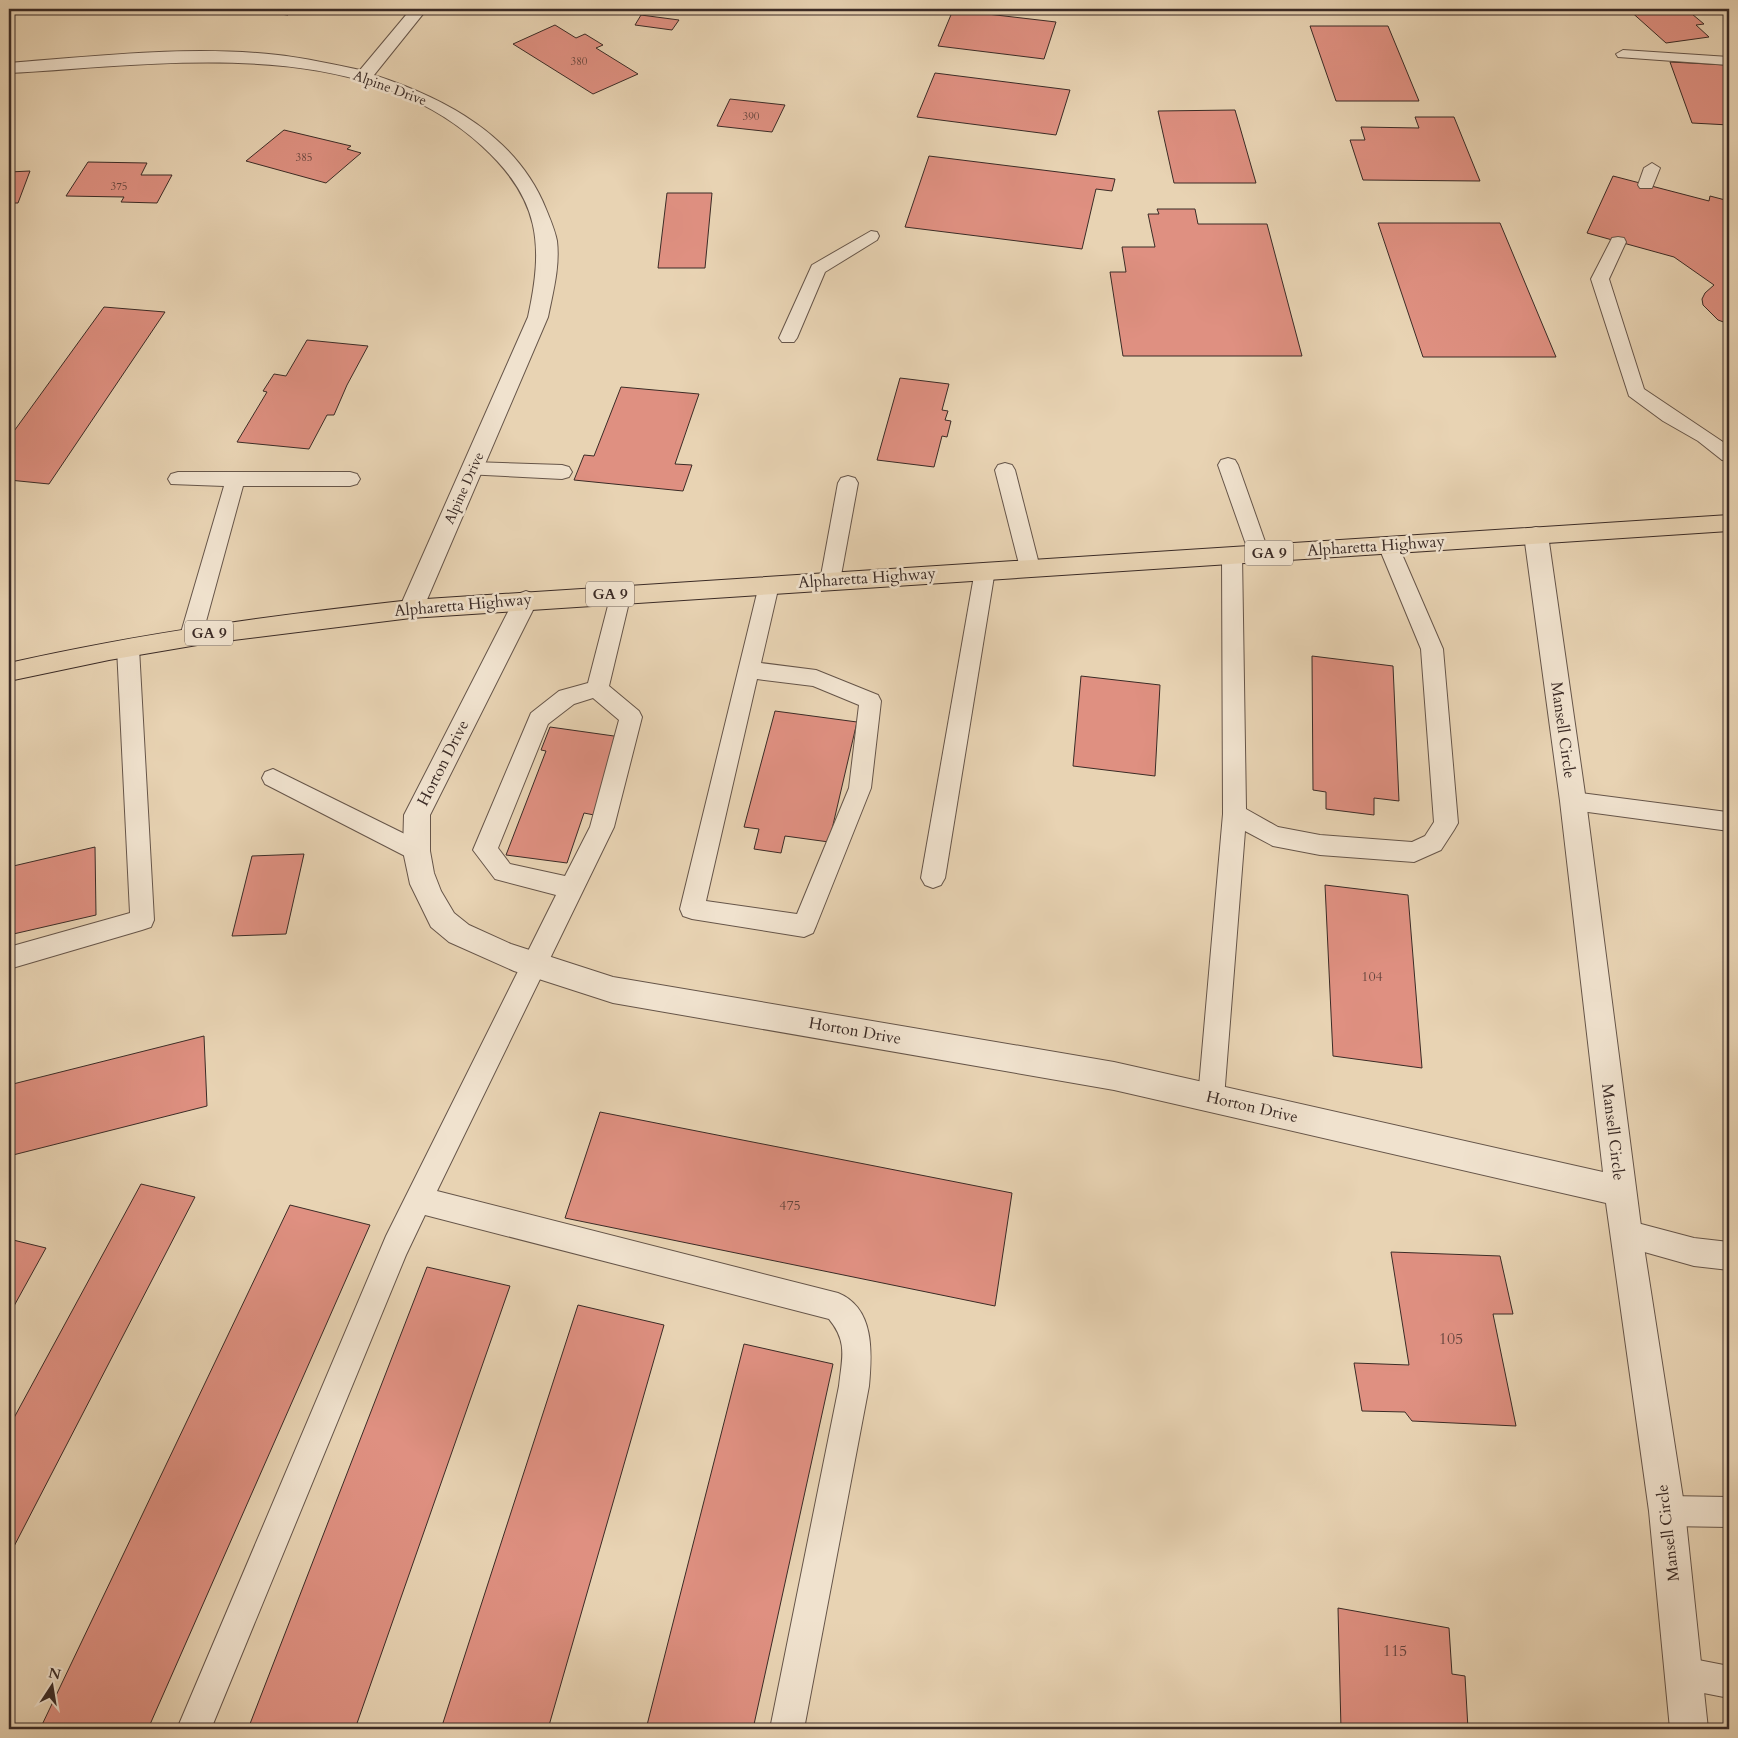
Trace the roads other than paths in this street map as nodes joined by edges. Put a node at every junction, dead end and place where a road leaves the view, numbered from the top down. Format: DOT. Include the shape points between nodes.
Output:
graph roads {
  1 [pos="419,9"];
  2 [pos="1623,54"];
  3 [pos="1729,61"];
  4 [pos="9,68"];
  5 [pos="364,76"];
  6 [pos="1652,168"];
  7 [pos="1646,185"];
  8 [pos="871,236"];
  9 [pos="1618,242"];
  10 [pos="788,338"];
  11 [pos="1729,456"];
  12 [pos="1228,465"];
  13 [pos="472,469"];
  14 [pos="1005,470"];
  15 [pos="562,472"];
  16 [pos="178,479"];
  17 [pos="350,479"];
  18 [pos="235,480"];
  19 [pos="848,483"];
  20 [pos="1729,522"];
  21 [pos="1536,535"];
  22 [pos="1388,545"];
  23 [pos="1259,553"];
  24 [pos="1232,555"];
  25 [pos="1030,568"];
  26 [pos="985,570"];
  27 [pos="830,581"];
  28 [pos="769,585"];
  29 [pos="621,594"];
  30 [pos="526,600"];
  31 [pos="411,608"];
  32 [pos="191,636"];
  33 [pos="128,648"];
  34 [pos="749,670"];
  35 [pos="9,672"];
  36 [pos="597,689"];
  37 [pos="274,778"];
  38 [pos="1573,801"];
  39 [pos="1235,814"];
  40 [pos="1727,822"];
  41 [pos="415,850"];
  42 [pos="933,878"];
  43 [pos="571,888"];
  44 [pos="9,958"];
  45 [pos="535,965"];
  46 [pos="1211,1098"];
  47 [pos="1621,1191"];
  48 [pos="418,1200"];
  49 [pos="1626,1234"];
  50 [pos="1729,1256"];
  51 [pos="1667,1511"];
  52 [pos="1729,1512"];
  53 [pos="1683,1673"];
  54 [pos="1729,1682"];
  55 [pos="194,1729"];
  56 [pos="787,1729"];
  57 [pos="1689,1729"];
  1 -- 5 [label="street"];
  2 -- 3 [label="lane"];
  4 -- 5 [label="street, Alpine Drive" via="184,56 276,60"];
  5 -- 13 [label="street, Alpine Drive" via="428,100 484,135 524,179 545,231 547,273 538,316"];
  6 -- 7 [label="lane"];
  8 -- 10 [label="lane" via="818,269"];
  9 -- 11 [label="lane" via="1600,279 1636,392"];
  12 -- 23 [label="lane"];
  13 -- 15 [label="lane"];
  13 -- 31 [label="street, Alpine Drive"];
  14 -- 25 [label="lane"];
  16 -- 18 [label="lane"];
  17 -- 18 [label="lane"];
  18 -- 32 [label="lane"];
  19 -- 27 [label="lane"];
  20 -- 21 [label="highway, Alpharetta Highway / GA 9"];
  21 -- 22 [label="highway, Alpharetta Highway / GA 9"];
  21 -- 38 [label="street, Mansell Circle"];
  22 -- 23 [label="highway, Alpharetta Highway / GA 9"];
  22 -- 39 [label="lane" via="1432,650 1446,823 1433,843 1414,852 1320,845 1273,836"];
  23 -- 24 [label="highway, Alpharetta Highway / GA 9"];
  24 -- 25 [label="highway, Alpharetta Highway / GA 9"];
  24 -- 39 [label="lane"];
  25 -- 26 [label="highway, Alpharetta Highway / GA 9"];
  26 -- 27 [label="highway, Alpharetta Highway / GA 9"];
  26 -- 42 [label="lane"];
  27 -- 28 [label="highway, Alpharetta Highway / GA 9"];
  28 -- 29 [label="highway, Alpharetta Highway / GA 9"];
  28 -- 34 [label="lane"];
  29 -- 30 [label="highway, Alpharetta Highway / GA 9"];
  29 -- 36 [label="lane"];
  30 -- 31 [label="highway, Alpharetta Highway / GA 9"];
  30 -- 41 [label="street, Horton Drive" via="417,815"];
  31 -- 32 [label="highway, Alpharetta Highway / GA 9"];
  32 -- 33 [label="highway, Alpharetta Highway / GA 9"];
  33 -- 35 [label="highway, Alpharetta Highway / GA 9"];
  33 -- 44 [label="lane" via="142,920"];
  34 -- 34 [label="lane" via="692,909 804,926 860,788 870,701 816,678"];
  36 -- 43 [label="lane" via="631,717 602,827"];
  36 -- 43 [label="lane" via="567,697 539,719 485,850 503,872"];
  37 -- 41 [label="lane"];
  38 -- 40 [label="lane"];
  38 -- 47 [label="street, Mansell Circle"];
  39 -- 46 [label="lane"];
  41 -- 45 [label="street, Horton Drive" via="423,887 443,921 467,938"];
  43 -- 45 [label="lane"];
  45 -- 46 [label="street, Horton Drive" via="613,990 1114,1076"];
  45 -- 48 [label="lane"];
  46 -- 47 [label="street, Horton Drive"];
  47 -- 49 [label="street, Mansell Circle"];
  48 -- 55 [label="lane"];
  48 -- 56 [label="lane" via="838,1307 853,1326 858,1352 854,1386"];
  49 -- 50 [label="lane" via="1694,1252"];
  49 -- 51 [label="street, Mansell Circle"];
  51 -- 52 [label="lane"];
  51 -- 53 [label="street, Mansell Circle"];
  53 -- 54 [label="lane"];
  53 -- 57 [label="street, Mansell Circle"];
}
